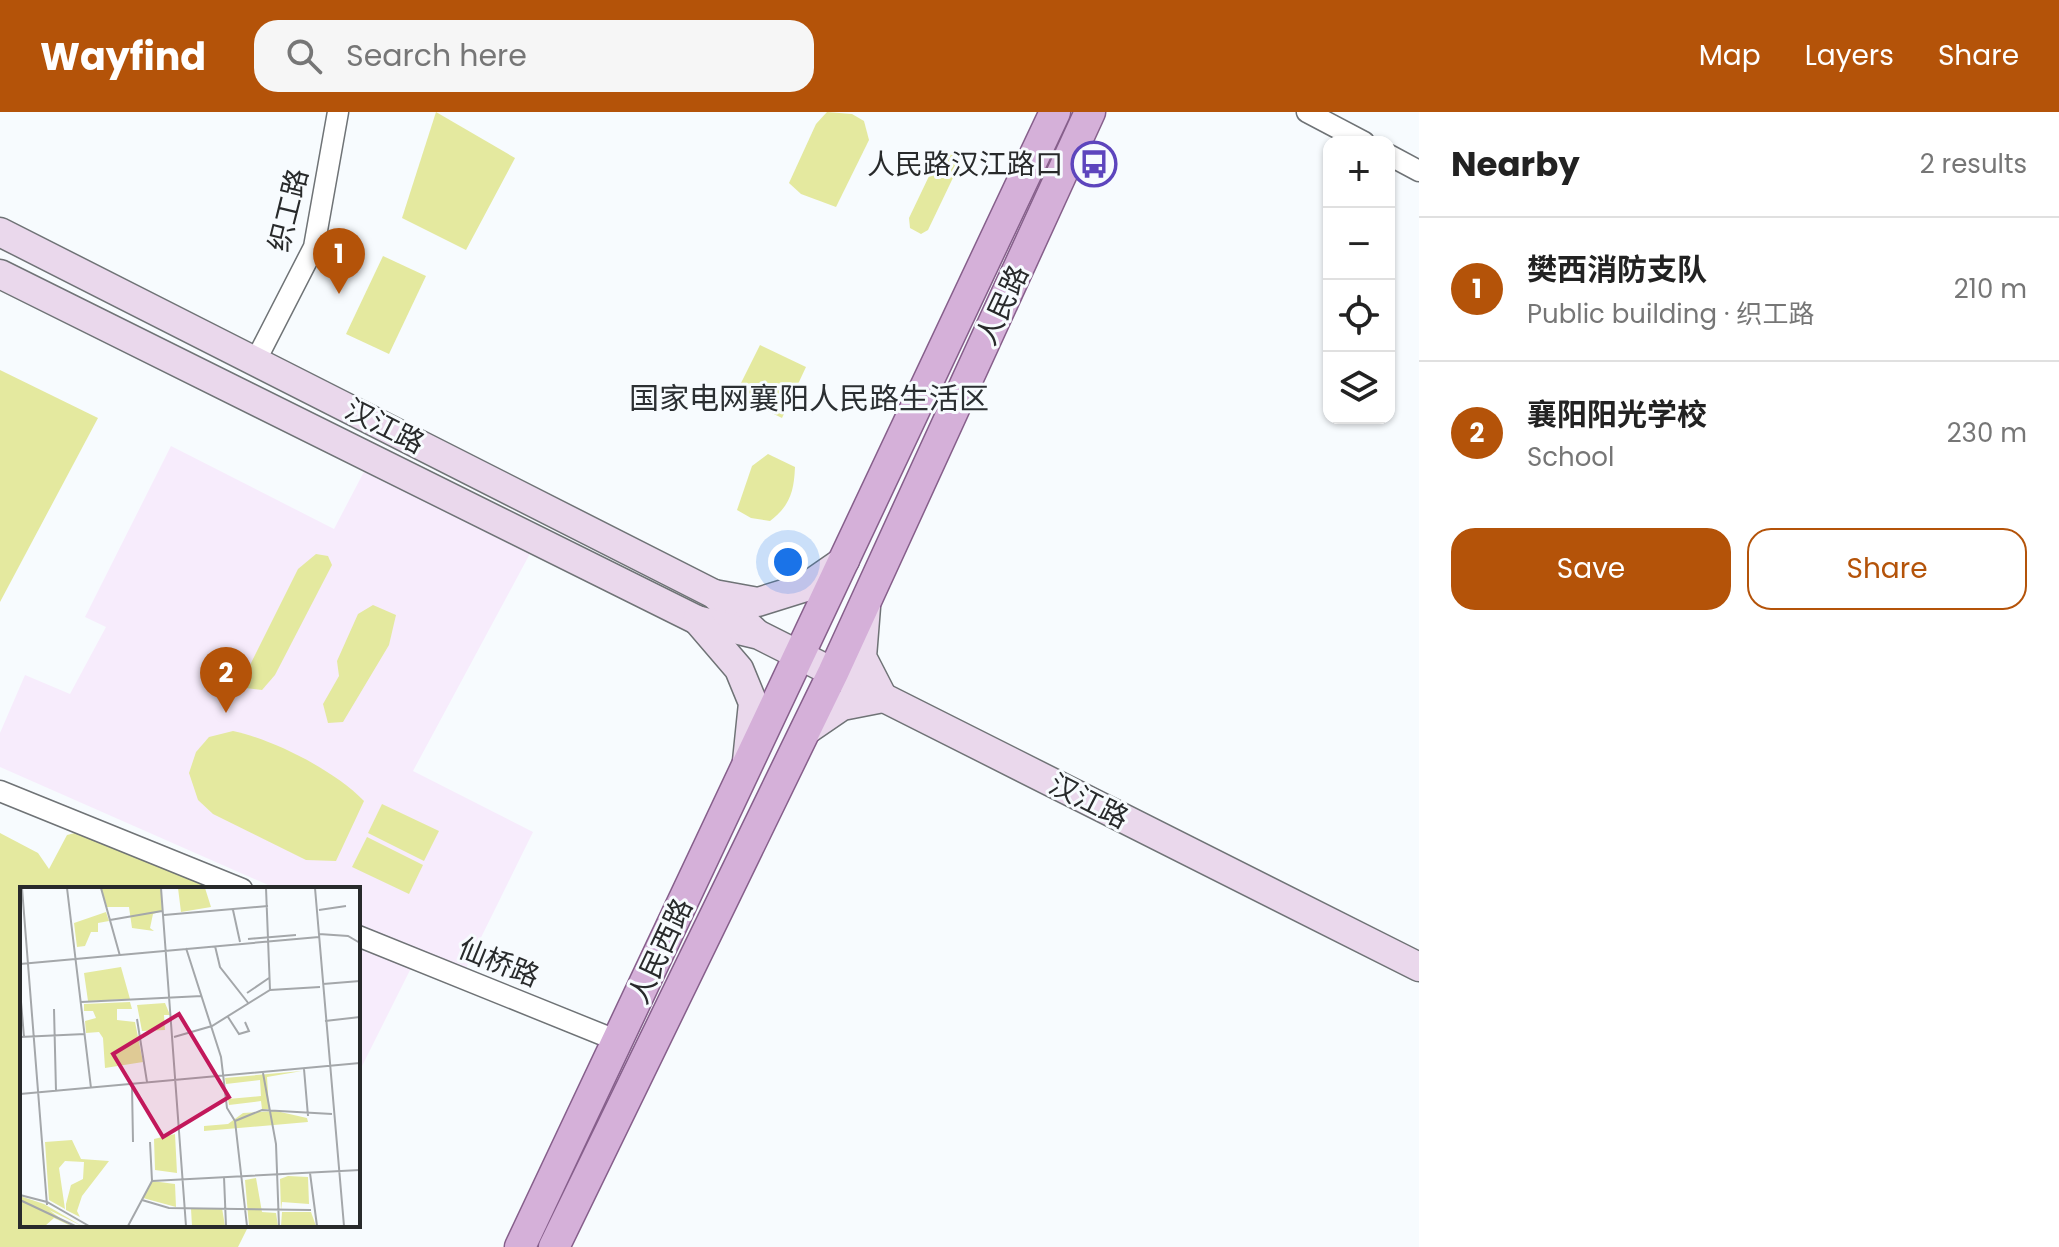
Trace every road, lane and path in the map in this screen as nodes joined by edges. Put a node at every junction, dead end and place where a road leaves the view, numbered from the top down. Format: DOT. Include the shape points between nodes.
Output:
graph roads {
  1 [pos="338,112"];
  2 [pos="1055,112"];
  3 [pos="1090,112"];
  4 [pos="1307,112"];
  5 [pos="1353,136"];
  6 [pos="1395,158"];
  7 [pos="1419,171"];
  8 [pos="0,232"];
  9 [pos="0,274"];
  10 [pos="256,360"];
  11 [pos="845,560"];
  12 [pos="714,594"];
  13 [pos="867,599"];
  14 [pos="697,620"];
  15 [pos="759,635"];
  16 [pos="800,656"];
  17 [pos="833,673"];
  18 [pos="883,698"];
  19 [pos="804,732"];
  20 [pos="747,766"];
  21 [pos="0,791"];
  22 [pos="237,887"];
  23 [pos="360,937"];
  24 [pos="1419,967"];
  25 [pos="618,1041"];
  26 [pos="520,1247"];
  27 [pos="554,1247"];
  1 -- 10 [label="street, 织工路" via="314,247"];
  2 -- 11 [label="main road, 人民路"];
  3 -- 13 [label="main road, 人民路"];
  4 -- 5 [label="street"];
  6 -- 7 [label="street"];
  8 -- 10 [label="main road, 汉江路"];
  9 -- 14 [label="main road, 汉江路"];
  10 -- 12 [label="main road, 汉江路"];
  11 -- 12 [label="main road" via="806,587 758,602"];
  11 -- 16 [label="main road, 人民路"];
  12 -- 15 [label="main road, 汉江路"];
  13 -- 17 [label="main road, 人民路"];
  13 -- 18 [label="main road" via="862,657"];
  14 -- 15 [label="main road, 汉江路"];
  14 -- 20 [label="main road" via="739,669 753,703"];
  15 -- 16 [label="main road, 汉江路"];
  16 -- 17 [label="main road, 汉江路"];
  16 -- 20 [label="main road, 人民西路"];
  17 -- 18 [label="main road, 汉江路"];
  17 -- 19 [label="main road, 人民西路"];
  18 -- 19 [label="main road" via="842,706"];
  18 -- 24 [label="main road, 汉江路"];
  19 -- 27 [label="main road, 人民西路"];
  20 -- 25 [label="main road, 人民西路"];
  21 -- 22 [label="street"];
  23 -- 25 [label="street, 仙桥路"];
  25 -- 26 [label="main road, 人民西路"];
}
